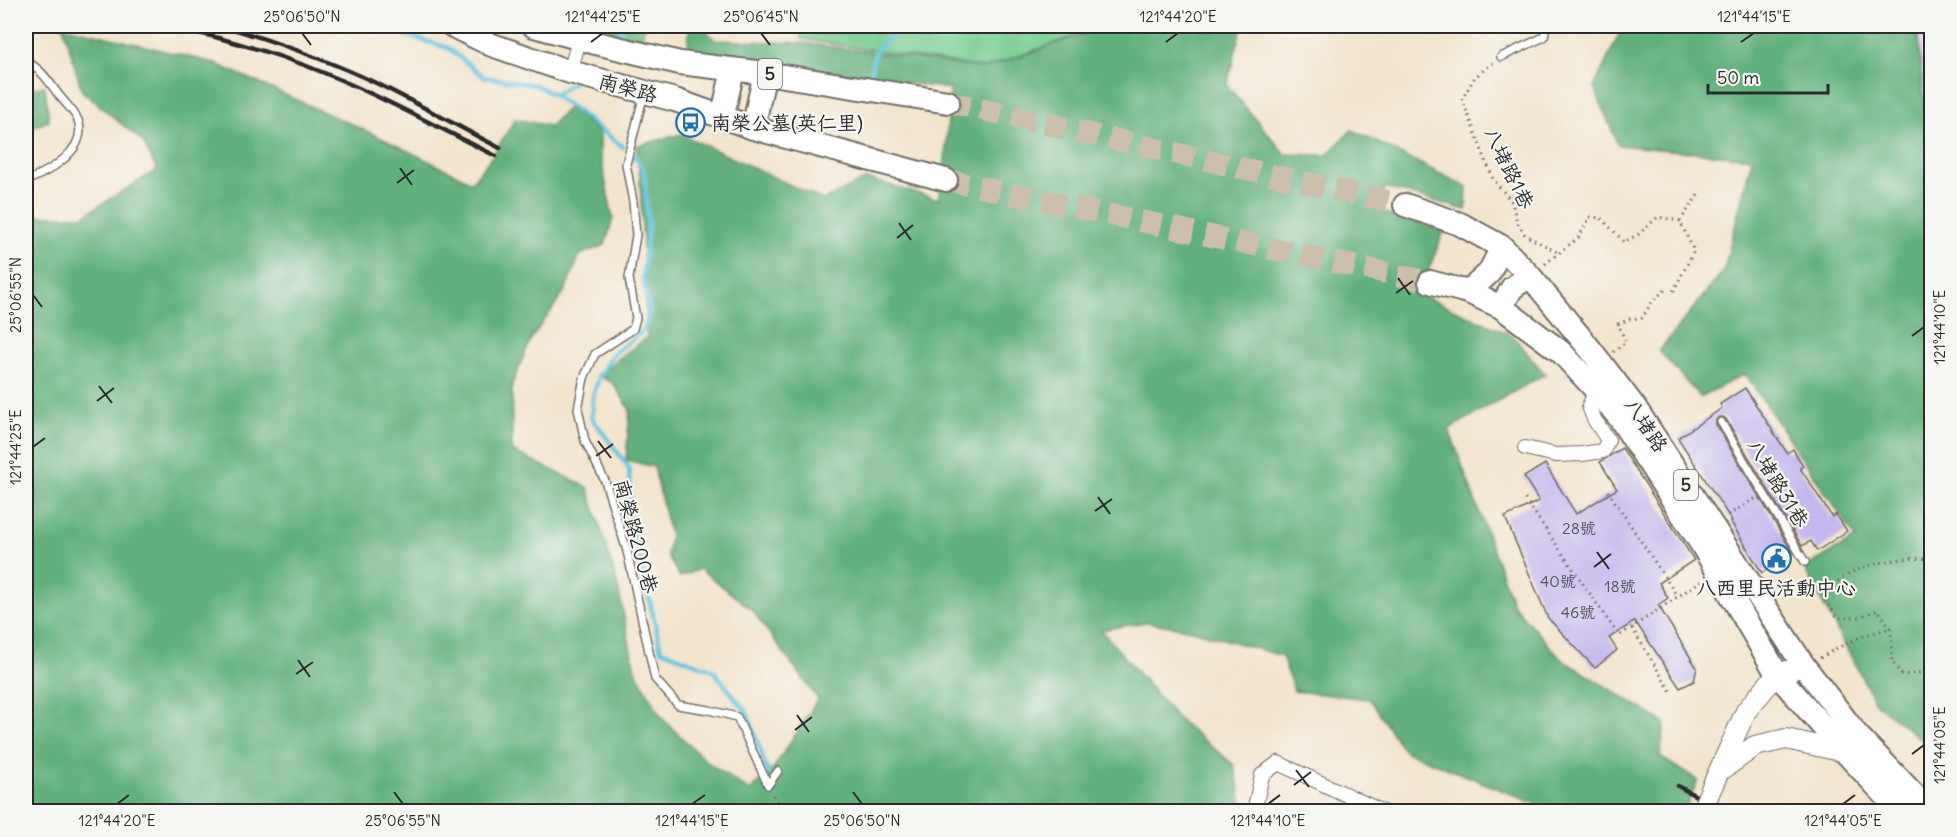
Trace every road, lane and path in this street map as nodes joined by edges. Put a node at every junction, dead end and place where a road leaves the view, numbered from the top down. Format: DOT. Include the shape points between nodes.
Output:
graph roads {
  1 [pos="453,26"];
  2 [pos="534,26"];
  3 [pos="1546,26"];
  4 [pos="582,32"];
  5 [pos="1501,57"];
  6 [pos="26,62"];
  7 [pos="733,70"];
  8 [pos="570,72"];
  9 [pos="765,73"];
  10 [pos="645,91"];
  11 [pos="948,102"];
  12 [pos="722,118"];
  13 [pos="753,128"];
  14 [pos="946,180"];
  15 [pos="26,181"];
  16 [pos="1699,194"];
  17 [pos="1405,205"];
  18 [pos="1680,221"];
  19 [pos="1502,247"];
  20 [pos="1559,252"];
  21 [pos="1530,276"];
  22 [pos="1430,282"];
  23 [pos="1667,288"];
  24 [pos="1468,292"];
  25 [pos="1673,292"];
  26 [pos="1501,307"];
  27 [pos="1600,362"];
  28 [pos="1596,390"];
  29 [pos="1721,422"];
  30 [pos="1525,448"];
  31 [pos="1608,490"];
  32 [pos="1764,493"];
  33 [pos="1525,499"];
  34 [pos="1712,526"];
  35 [pos="1932,559"];
  36 [pos="1805,562"];
  37 [pos="1718,572"];
  38 [pos="1677,596"];
  39 [pos="1632,627"];
  40 [pos="1891,628"];
  41 [pos="1932,661"];
  42 [pos="1804,666"];
  43 [pos="1777,674"];
  44 [pos="1671,692"];
  45 [pos="1845,752"];
  46 [pos="778,771"];
  47 [pos="1718,772"];
  48 [pos="766,782"];
  49 [pos="1932,808"];
  50 [pos="786,812"];
  51 [pos="1254,812"];
  52 [pos="1383,812"];
  53 [pos="1701,812"];
  54 [pos="1901,812"];
  1 -- 8 [label="main road, 南榮路" via="492,45"];
  2 -- 4 [label="main road, 南榮路 / 5"];
  3 -- 5 [label="lane" via="1544,37"];
  4 -- 7 [label="main road, 南榮路 / 5" via="680,63"];
  4 -- 8 [label="street"];
  5 -- 20 [label="path, 八堵路1巷" via="1475,76 1462,99 1493,179 1512,202 1525,235"];
  6 -- 15 [label="lane" via="53,86 78,120 80,136 72,152"];
  7 -- 9 [label="main road, 南榮路 / 5"];
  7 -- 12 [label="main road"];
  8 -- 10 [label="main road, 南榮路"];
  9 -- 11 [label="main road, 南榮路 / 5"];
  9 -- 13 [label="main road, 5"];
  10 -- 12 [label="main road, 南榮路"];
  10 -- 48 [label="lane, 南榮路200巷" via="626,164 636,235 629,278 636,318 633,329 595,354 578,409 585,441 605,481 627,551 655,679 678,705 737,717"];
  12 -- 13 [label="main road, 南榮路"];
  13 -- 14 [label="main road, 南榮路"];
  16 -- 18 [label="path"];
  17 -- 19 [label="main road, 八堵路 / 5" via="1460,224"];
  18 -- 20 [label="path" via="1658,217 1640,234 1624,242 1601,218 1590,217 1578,238"];
  18 -- 25 [label="path" via="1694,251"];
  19 -- 21 [label="main road, 八堵路 / 5"];
  19 -- 24 [label="main road" via="1489,273"];
  20 -- 21 [label="path"];
  21 -- 26 [label="main road" via="1512,288"];
  21 -- 27 [label="main road, 八堵路 / 5"];
  22 -- 24 [label="main road, 八堵路 / 5"];
  23 -- 27 [label="path" via="1642,318 1618,324 1626,342"];
  24 -- 26 [label="main road, 八堵路 / 5"];
  26 -- 28 [label="main road, 八堵路 / 5" via="1561,352"];
  27 -- 34 [label="main road, 八堵路 / 5" via="1636,409"];
  28 -- 30 [label="street" via="1589,406 1608,440 1603,451 1556,455"];
  28 -- 37 [label="main road, 八堵路 / 5" via="1619,417"];
  29 -- 32 [label="lane, 八堵路31巷"];
  31 -- 38 [label="path"];
  32 -- 34 [label="path"];
  32 -- 36 [label="lane, 八堵路31巷"];
  33 -- 39 [label="path" via="1619,636"];
  34 -- 42 [label="main road, 八堵路 / 5"];
  35 -- 40 [label="path" via="1917,557 1874,564 1842,578 1825,596 1839,618 1859,617 1878,610"];
  37 -- 38 [label="path"];
  37 -- 43 [label="main road, 八堵路 / 5"];
  38 -- 39 [label="path"];
  39 -- 44 [label="path"];
  40 -- 41 [label="path" via="1892,662 1902,675 1926,672"];
  40 -- 42 [label="path" via="1865,635"];
  42 -- 43 [label="street"];
  42 -- 49 [label="main road, 八堵路 / 5" via="1857,735 1921,802"];
  43 -- 45 [label="main road, 八堵路 / 5"];
  43 -- 47 [label="street" via="1746,711"];
  45 -- 47 [label="street" via="1786,739 1755,746"];
  45 -- 54 [label="main road, 八堵路 / 5"];
  46 -- 48 [label="lane"];
  47 -- 53 [label="street, bridge"];
  48 -- 50 [label="path"];
  51 -- 52 [label="street" via="1262,776 1278,763"];
}
